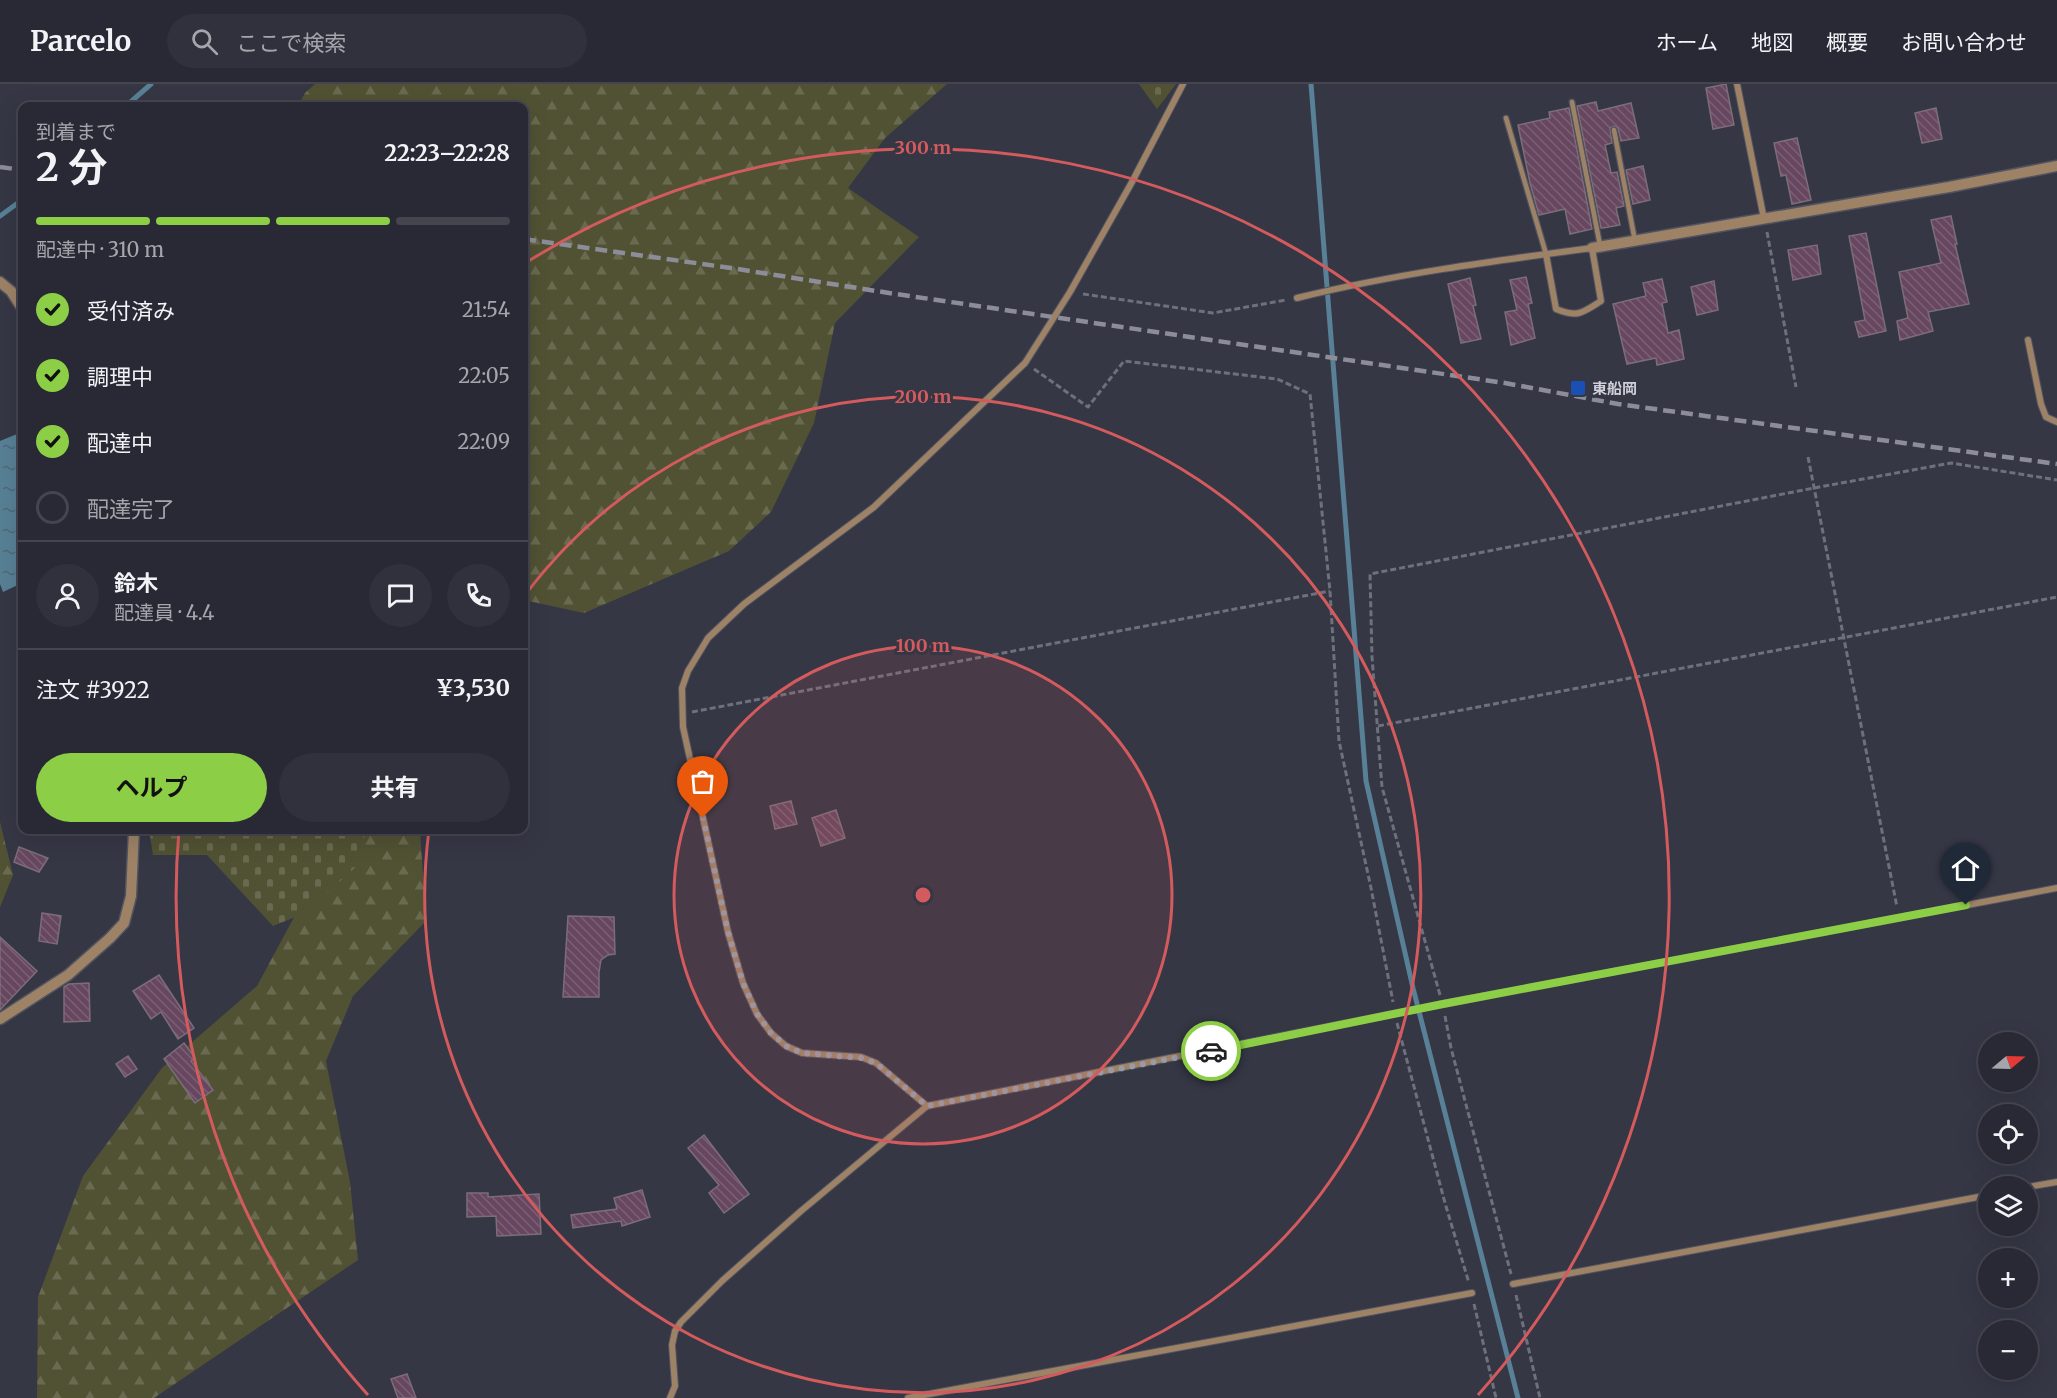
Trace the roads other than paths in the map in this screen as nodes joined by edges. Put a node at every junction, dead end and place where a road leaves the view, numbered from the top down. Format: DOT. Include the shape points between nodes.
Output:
graph roads {
  1 [pos="1737,84"];
  2 [pos="1181,85"];
  3 [pos="1572,102"];
  4 [pos="1506,118"];
  5 [pos="1614,130"];
  6 [pos="2057,166"];
  7 [pos="1764,219"];
  8 [pos="1635,241"];
  9 [pos="1596,248"];
  10 [pos="1546,254"];
  11 [pos="0,282"];
  12 [pos="1297,298"];
  13 [pos="18,302"];
  14 [pos="2028,340"];
  15 [pos="2057,422"];
  16 [pos="134,834"];
  17 [pos="2057,888"];
  18 [pos="0,1019"];
  19 [pos="927,1106"];
  20 [pos="2057,1182"];
  21 [pos="2038,1185"];
  22 [pos="1978,1197"];
  23 [pos="1513,1284"];
  24 [pos="1472,1293"];
  25 [pos="670,1398"];
  26 [pos="908,1398"];
  1 -- 7 [label="street"];
  2 -- 19 [label="street" via="1132,182 1025,363 874,507 744,604 708,638 682,688 683,727 728,932 757,1014 786,1046 802,1053 876,1063"];
  3 -- 9 [label="lane"];
  4 -- 10 [label="lane"];
  5 -- 8 [label="lane"];
  6 -- 7 [label="street"];
  7 -- 8 [label="street"];
  8 -- 9 [label="street"];
  9 -- 10 [label="street"];
  9 -- 10 [label="street" via="1601,301 1571,315 1556,309"];
  10 -- 12 [label="street" via="1347,285"];
  11 -- 13 [label="street"];
  14 -- 15 [label="street" via="2041,404 2046,417"];
  16 -- 18 [label="street" via="131,896 124,923 68,975"];
  17 -- 19 [label="street"];
  19 -- 25 [label="street" via="801,1211 681,1322 672,1345 675,1386"];
  20 -- 21 [label="street"];
  22 -- 23 [label="street"];
  24 -- 26 [label="street"];
}
